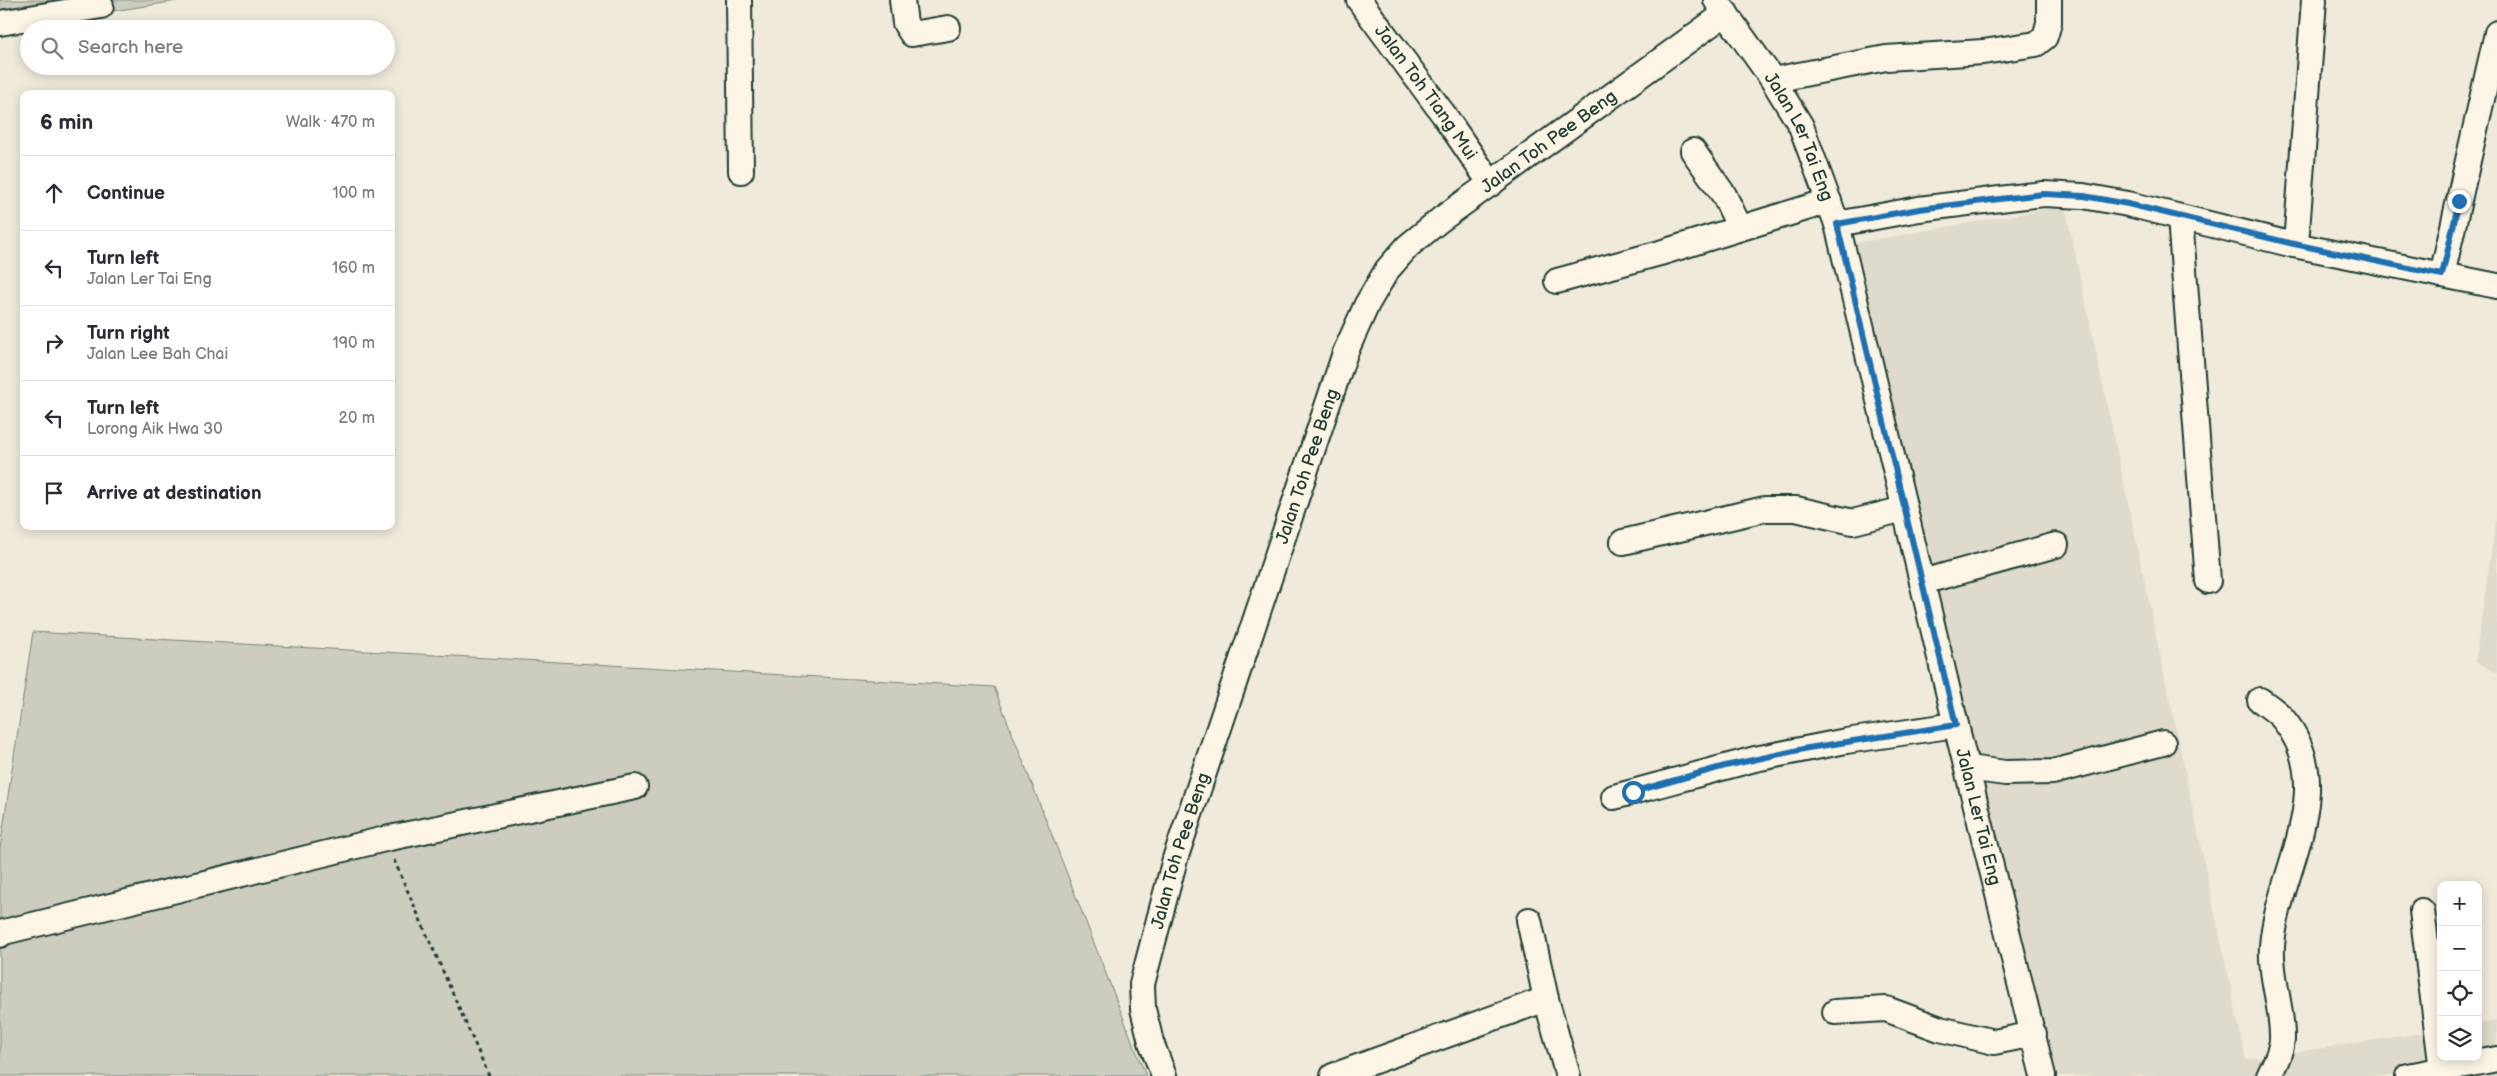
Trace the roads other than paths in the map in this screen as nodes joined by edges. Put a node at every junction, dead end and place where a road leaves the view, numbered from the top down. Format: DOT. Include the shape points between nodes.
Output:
graph roads {
  1 [pos="739,0"];
  2 [pos="902,0"];
  3 [pos="1359,0"];
  4 [pos="2049,0"];
  5 [pos="2314,0"];
  6 [pos="101,6"];
  7 [pos="1721,7"];
  8 [pos="0,23"];
  9 [pos="948,28"];
  10 [pos="2497,33"];
  11 [pos="1773,80"];
  12 [pos="1693,151"];
  13 [pos="741,171"];
  14 [pos="1491,184"];
  15 [pos="1829,200"];
  16 [pos="2180,218"];
  17 [pos="1837,224"];
  18 [pos="1740,228"];
  19 [pos="2296,230"];
  20 [pos="2442,275"];
  21 [pos="1556,281"];
  22 [pos="2497,286"];
  23 [pos="1904,509"];
  24 [pos="1623,542"];
  25 [pos="2056,545"];
  26 [pos="2208,581"];
  27 [pos="1922,582"];
  28 [pos="2260,700"];
  29 [pos="1956,725"];
  30 [pos="2163,743"];
  31 [pos="1968,768"];
  32 [pos="635,787"];
  33 [pos="1614,797"];
  34 [pos="2422,911"];
  35 [pos="1529,920"];
  36 [pos="0,935"];
  37 [pos="1546,999"];
  38 [pos="1835,1012"];
  39 [pos="2034,1034"];
  40 [pos="2497,1059"];
  41 [pos="2442,1070"];
  42 [pos="1164,1076"];
  43 [pos="1333,1076"];
  44 [pos="1568,1076"];
  45 [pos="2044,1076"];
  46 [pos="2269,1076"];
  47 [pos="2408,1076"];
  1 -- 13 [label="street"];
  2 -- 9 [label="street" via="905,23 912,34"];
  3 -- 14 [label="street, Jalan Toh Tiang Mui"];
  4 -- 11 [label="street" via="2045,37 2036,44 1983,52 1886,58"];
  5 -- 19 [label="street"];
  6 -- 8 [label="street"];
  7 -- 11 [label="street, Jalan Ler Tai Eng"];
  7 -- 14 [label="street, Jalan Toh Pee Beng"];
  10 -- 20 [label="street"];
  11 -- 15 [label="street, Jalan Ler Tai Eng" via="1802,126"];
  12 -- 18 [label="street" via="1724,195"];
  14 -- 42 [label="street, Jalan Toh Pee Beng" via="1408,246 1387,270 1345,353 1178,850 1155,930 1142,984 1143,1009"];
  15 -- 17 [label="street, Jalan Ler Tai Eng"];
  15 -- 18 [label="street"];
  16 -- 17 [label="street" via="2084,196 2044,194 1919,209"];
  16 -- 19 [label="street"];
  16 -- 26 [label="street"];
  17 -- 23 [label="street, Jalan Ler Tai Eng"];
  18 -- 21 [label="street"];
  19 -- 20 [label="street"];
  20 -- 22 [label="street"];
  23 -- 24 [label="street" via="1853,522 1796,509 1764,509"];
  23 -- 27 [label="street, Jalan Ler Tai Eng"];
  25 -- 27 [label="street"];
  27 -- 29 [label="street, Jalan Ler Tai Eng"];
  28 -- 46 [label="street" via="2283,719 2295,738 2307,773 2308,794 2274,926 2272,948 2282,1041"];
  29 -- 31 [label="street, Jalan Ler Tai Eng"];
  29 -- 33 [label="street" via="1754,759"];
  30 -- 31 [label="street" via="2053,772 2005,773"];
  31 -- 39 [label="street, Jalan Ler Tai Eng"];
  32 -- 36 [label="street" via="385,839"];
  34 -- 41 [label="street"];
  35 -- 37 [label="street"];
  37 -- 43 [label="street"];
  37 -- 44 [label="street"];
  38 -- 39 [label="street" via="1886,1009 1940,1029 1994,1042"];
  39 -- 45 [label="street, Jalan Ler Tai Eng"];
  40 -- 41 [label="street"];
  41 -- 47 [label="street"];
}
